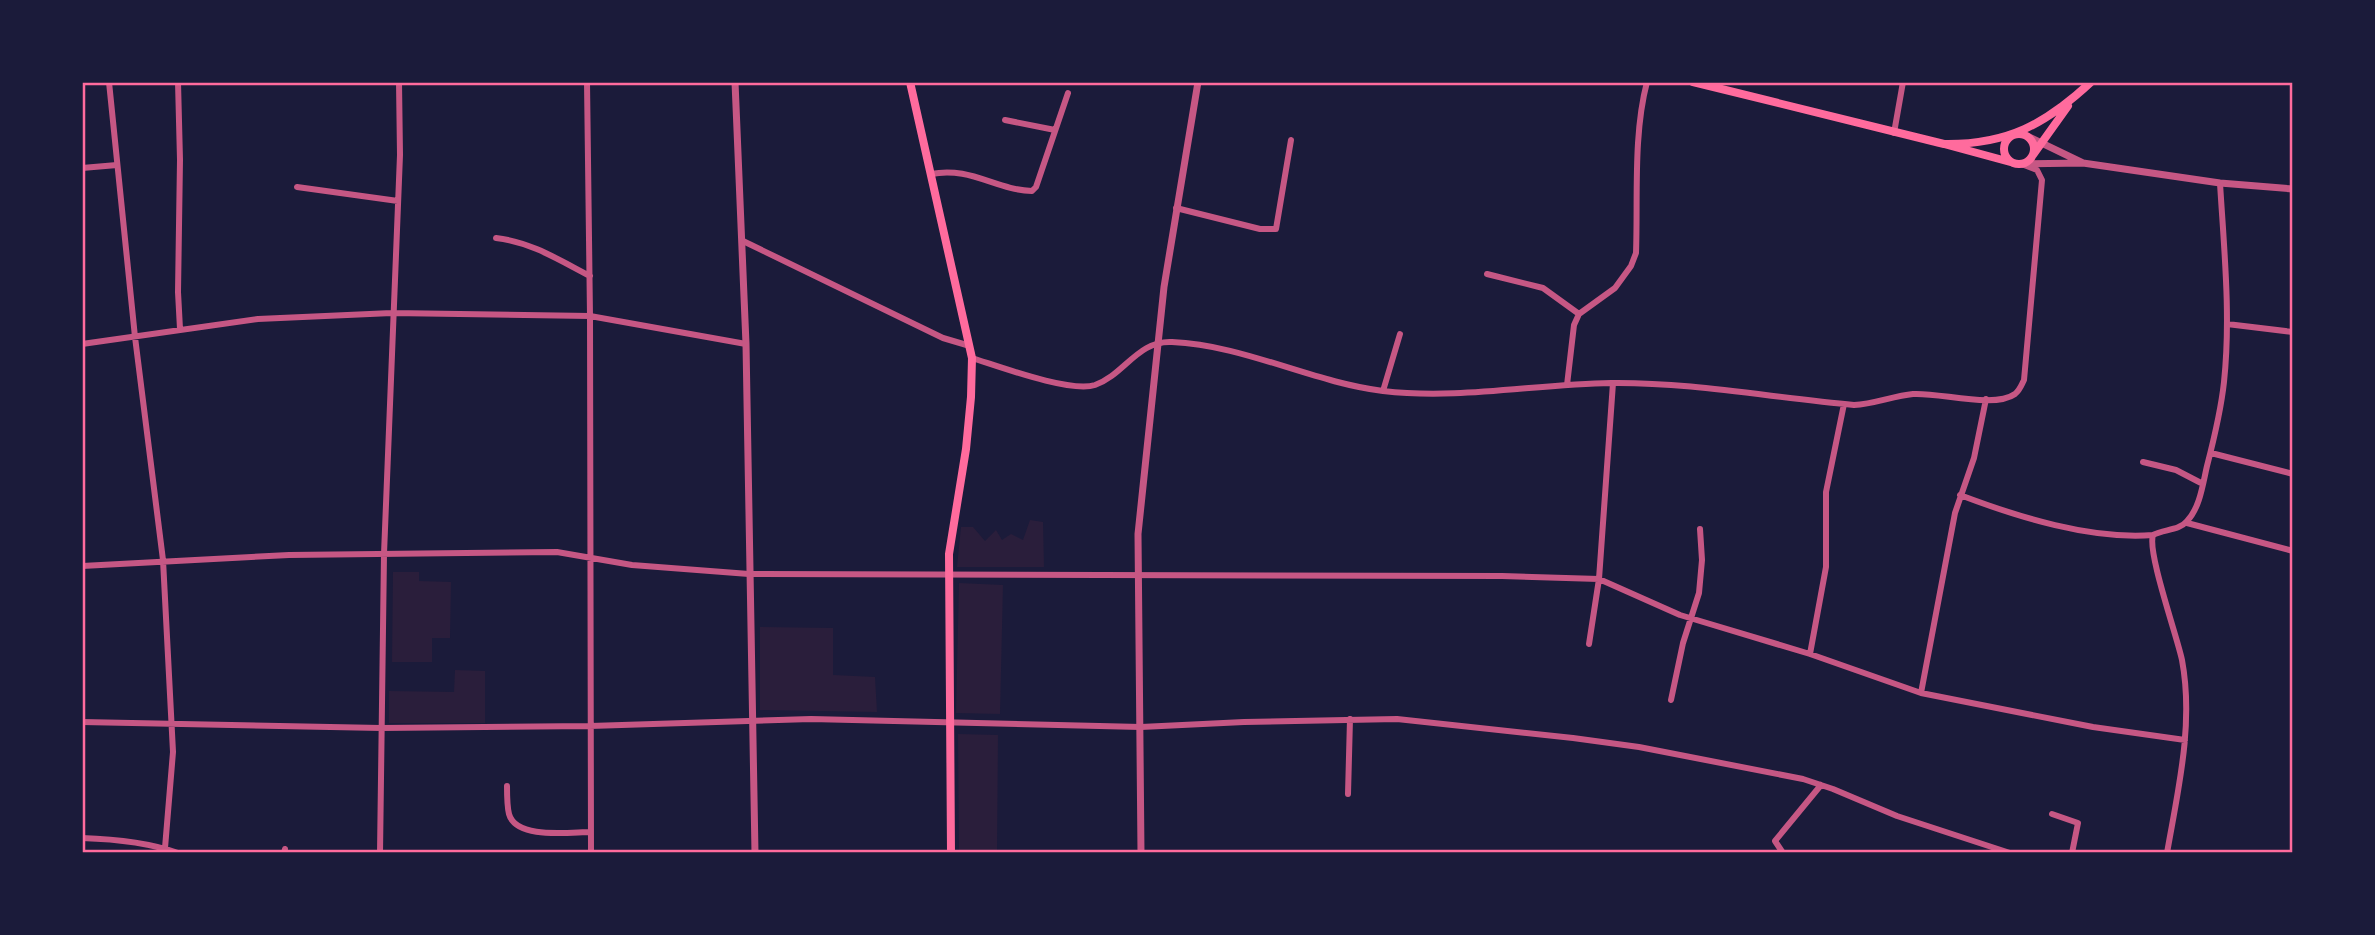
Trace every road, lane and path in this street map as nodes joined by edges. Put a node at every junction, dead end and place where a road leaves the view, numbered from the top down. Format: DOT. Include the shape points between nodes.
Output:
graph roads {
  1 [pos="109,82"];
  2 [pos="178,82"];
  3 [pos="399,82"];
  4 [pos="587,82"];
  5 [pos="735,82"];
  6 [pos="910,82"];
  7 [pos="1198,82"];
  8 [pos="1647,82"];
  9 [pos="1693,82"];
  10 [pos="1903,82"];
  11 [pos="2091,82"];
  12 [pos="1716,85"];
  13 [pos="1068,93"];
  14 [pos="2074,98"];
  15 [pos="1005,120"];
  16 [pos="1055,130"];
  17 [pos="1894,133"];
  18 [pos="2015,134"];
  19 [pos="2025,135"];
  20 [pos="1291,140"];
  21 [pos="1944,144"];
  22 [pos="2042,144"];
  23 [pos="2031,157"];
  24 [pos="2083,163"];
  25 [pos="2016,164"];
  26 [pos="117,165"];
  27 [pos="82,168"];
  28 [pos="931,174"];
  29 [pos="2220,183"];
  30 [pos="297,187"];
  31 [pos="2293,189"];
  32 [pos="398,201"];
  33 [pos="1177,208"];
  34 [pos="496,238"];
  35 [pos="743,241"];
  36 [pos="1487,274"];
  37 [pos="590,276"];
  38 [pos="392,313"];
  39 [pos="1579,314"];
  40 [pos="590,316"];
  41 [pos="2227,324"];
  42 [pos="180,329"];
  43 [pos="2293,332"];
  44 [pos="1400,334"];
  45 [pos="135,337"];
  46 [pos="1157,342"];
  47 [pos="82,344"];
  48 [pos="746,344"];
  49 [pos="970,346"];
  50 [pos="972,358"];
  51 [pos="1613,383"];
  52 [pos="1567,385"];
  53 [pos="1383,391"];
  54 [pos="1986,400"];
  55 [pos="1844,404"];
  56 [pos="2211,453"];
  57 [pos="2143,462"];
  58 [pos="2293,474"];
  59 [pos="2203,484"];
  60 [pos="1960,495"];
  61 [pos="2187,523"];
  62 [pos="1700,529"];
  63 [pos="2153,535"];
  64 [pos="2293,551"];
  65 [pos="384,554"];
  66 [pos="591,557"];
  67 [pos="163,560"];
  68 [pos="82,566"];
  69 [pos="749,574"];
  70 [pos="1137,575"];
  71 [pos="949,576"];
  72 [pos="1600,579"];
  73 [pos="1692,619"];
  74 [pos="1588,644"];
  75 [pos="1810,654"];
  76 [pos="1921,693"];
  77 [pos="1671,700"];
  78 [pos="1350,719"];
  79 [pos="752,721"];
  80 [pos="951,722"];
  81 [pos="82,723"];
  82 [pos="173,724"];
  83 [pos="590,726"];
  84 [pos="1141,727"];
  85 [pos="381,728"];
  86 [pos="2185,740"];
  87 [pos="1821,785"];
  88 [pos="507,786"];
  89 [pos="1348,794"];
  90 [pos="2052,814"];
  91 [pos="591,832"];
  92 [pos="82,838"];
  93 [pos="165,848"];
  94 [pos="178,853"];
  95 [pos="380,853"];
  96 [pos="591,853"];
  97 [pos="755,853"];
  98 [pos="951,853"];
  99 [pos="1141,853"];
  100 [pos="1783,853"];
  101 [pos="2010,853"];
  102 [pos="2072,853"];
  103 [pos="2167,853"];
  1 -- 26 [label="street"];
  2 -- 42 [label="street"];
  3 -- 32 [label="street"];
  4 -- 37 [label="street"];
  5 -- 35 [label="street"];
  6 -- 28 [label="main road"];
  7 -- 33 [label="street"];
  8 -- 39 [label="street" via="1638,135 1636,253 1615,289"];
  9 -- 12 [label="main road"];
  10 -- 17 [label="street"];
  11 -- 14 [label="main road"];
  12 -- 17 [label="main road"];
  13 -- 16 [label="street"];
  14 -- 18 [label="main road"];
  14 -- 22 [label="main road"];
  15 -- 16 [label="street"];
  16 -- 28 [label="street" via="1032,191 964,173"];
  17 -- 21 [label="main road"];
  18 -- 19 [label="main road"];
  18 -- 21 [label="main road"];
  18 -- 25 [label="main road" via="2003,148"];
  19 -- 22 [label="street"];
  19 -- 23 [label="main road" via="2032,142"];
  20 -- 33 [label="street" via="1276,229"];
  21 -- 25 [label="main road"];
  22 -- 23 [label="main road"];
  22 -- 24 [label="street"];
  23 -- 25 [label="main road"];
  24 -- 25 [label="street"];
  24 -- 29 [label="street"];
  25 -- 54 [label="street" via="2037,170 2042,180 2024,380 2013,396"];
  26 -- 27 [label="street"];
  26 -- 45 [label="street"];
  28 -- 49 [label="main road"];
  29 -- 31 [label="street"];
  29 -- 41 [label="street"];
  30 -- 32 [label="street"];
  32 -- 38 [label="street"];
  33 -- 46 [label="street"];
  34 -- 37 [label="street" via="531,245"];
  35 -- 48 [label="street"];
  35 -- 49 [label="street" via="943,338"];
  36 -- 39 [label="street" via="1542,288"];
  37 -- 40 [label="street"];
  38 -- 40 [label="street"];
  38 -- 42 [label="street"];
  38 -- 65 [label="street"];
  39 -- 52 [label="street"];
  40 -- 48 [label="street"];
  40 -- 66 [label="street"];
  41 -- 43 [label="street"];
  41 -- 56 [label="street" via="2224,383"];
  42 -- 45 [label="street"];
  44 -- 53 [label="street"];
  45 -- 47 [label="street"];
  45 -- 67 [label="street"];
  46 -- 50 [label="street" via="1106,379 1087,386 1038,378"];
  46 -- 53 [label="street" via="1218,348"];
  46 -- 70 [label="street"];
  48 -- 69 [label="street"];
  49 -- 50 [label="main road"];
  50 -- 71 [label="main road"];
  51 -- 52 [label="street"];
  51 -- 55 [label="street"];
  51 -- 72 [label="street"];
  52 -- 53 [label="street" via="1457,394"];
  54 -- 55 [label="street" via="1927,394"];
  54 -- 60 [label="street"];
  55 -- 75 [label="street" via="1826,492 1826,567"];
  56 -- 58 [label="street"];
  56 -- 59 [label="street"];
  57 -- 59 [label="street" via="2176,470"];
  59 -- 61 [label="street"];
  60 -- 63 [label="street" via="2104,534"];
  60 -- 76 [label="street"];
  61 -- 63 [label="street"];
  61 -- 64 [label="street"];
  62 -- 73 [label="street" via="1702,560"];
  63 -- 86 [label="street" via="2152,548 2183,663"];
  65 -- 66 [label="street" via="557,552"];
  65 -- 67 [label="street"];
  65 -- 85 [label="street"];
  66 -- 69 [label="street" via="632,565"];
  66 -- 83 [label="street"];
  67 -- 68 [label="street"];
  67 -- 82 [label="street"];
  69 -- 71 [label="street"];
  69 -- 79 [label="street"];
  70 -- 71 [label="street"];
  70 -- 72 [label="street"];
  70 -- 84 [label="street"];
  71 -- 80 [label="main road"];
  72 -- 73 [label="street"];
  72 -- 74 [label="street"];
  73 -- 75 [label="street"];
  73 -- 77 [label="street"];
  75 -- 76 [label="street"];
  76 -- 86 [label="street"];
  78 -- 84 [label="street"];
  78 -- 87 [label="street" via="1434,722 1586,739"];
  78 -- 89 [label="street"];
  79 -- 80 [label="street"];
  79 -- 83 [label="street"];
  79 -- 97 [label="street"];
  80 -- 84 [label="street"];
  80 -- 98 [label="main road"];
  81 -- 82 [label="street"];
  82 -- 85 [label="street"];
  82 -- 93 [label="street"];
  83 -- 85 [label="street"];
  83 -- 91 [label="street"];
  84 -- 99 [label="street"];
  85 -- 95 [label="street"];
  86 -- 103 [label="street"];
  87 -- 100 [label="street" via="1774,841"];
  87 -- 101 [label="street" via="1897,817"];
  88 -- 91 [label="street" via="509,815 521,830"];
  90 -- 102 [label="street" via="2078,823"];
  91 -- 96 [label="street"];
  92 -- 93 [label="street"];
  93 -- 94 [label="street"];
}
